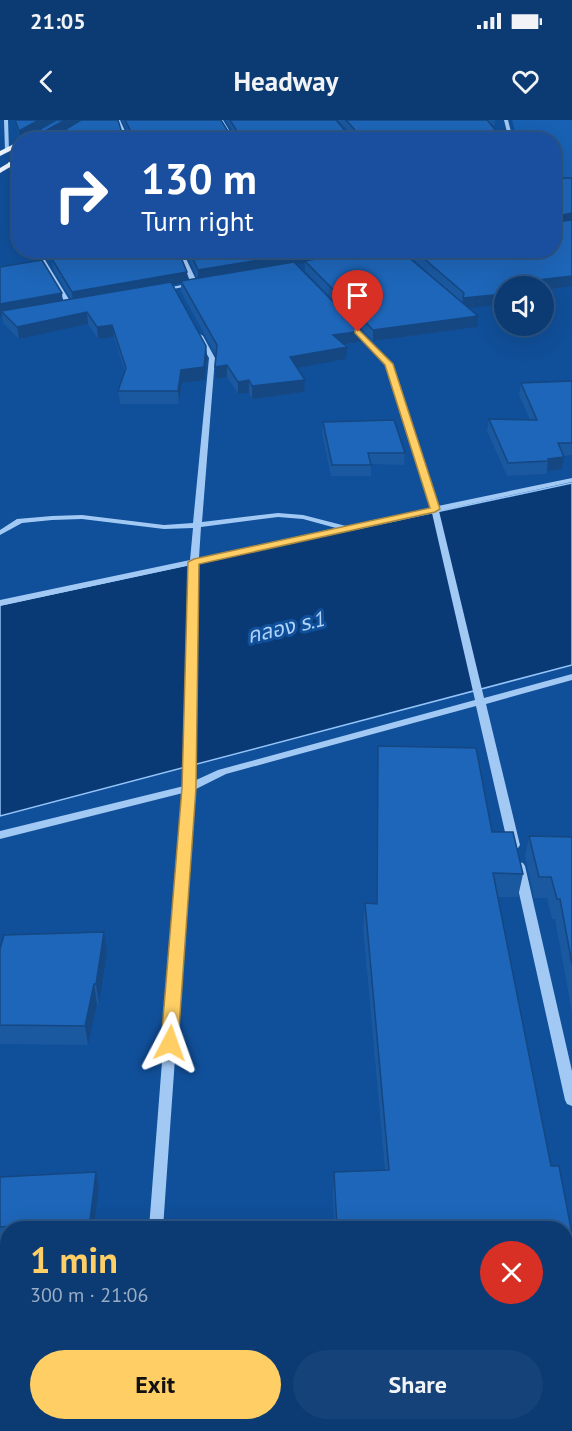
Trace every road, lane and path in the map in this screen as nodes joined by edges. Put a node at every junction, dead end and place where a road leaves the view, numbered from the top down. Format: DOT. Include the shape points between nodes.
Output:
graph roads {
  1 [pos="6,120"];
  2 [pos="12,148"];
  3 [pos="8,150"];
  4 [pos="0,154"];
  5 [pos="10,164"];
  6 [pos="12,170"];
  7 [pos="0,171"];
  8 [pos="41,258"];
  9 [pos="182,258"];
  10 [pos="318,258"];
  11 [pos="332,261"];
  12 [pos="321,263"];
  13 [pos="312,264"];
  14 [pos="205,282"];
  15 [pos="194,284"];
  16 [pos="174,288"];
  17 [pos="151,292"];
  18 [pos="179,298"];
  19 [pos="81,304"];
  20 [pos="70,306"];
  21 [pos="58,309"];
  22 [pos="342,315"];
  23 [pos="195,328"];
  24 [pos="572,480"];
  25 [pos="435,509"];
  26 [pos="197,525"];
  27 [pos="347,529"];
  28 [pos="0,533"];
  29 [pos="194,562"];
  30 [pos="0,603"];
  31 [pos="572,677"];
  32 [pos="482,701"];
  33 [pos="189,788"];
  34 [pos="0,835"];
  35 [pos="572,1100"];
  36 [pos="157,1221"];
  1 -- 3 [label="street"];
  2 -- 3 [label="main road"];
  3 -- 4 [label="main road"];
  5 -- 6 [label="street"];
  5 -- 7 [label="main road"];
  8 -- 20 [label="street"];
  9 -- 15 [label="street"];
  10 -- 12 [label="street"];
  11 -- 12 [label="street"];
  12 -- 13 [label="street"];
  14 -- 15 [label="street"];
  15 -- 16 [label="street"];
  16 -- 17 [label="street"];
  16 -- 18 [label="street"];
  19 -- 20 [label="street"];
  20 -- 21 [label="street"];
  22 -- 25 [label="street" via="389,364"];
  23 -- 26 [label="street" via="212,358"];
  24 -- 25 [label="street"];
  25 -- 27 [label="street"];
  25 -- 32 [label="street"];
  26 -- 27 [label="street" via="278,514"];
  26 -- 28 [label="street" via="164,527 82,517 52,518 20,521"];
  26 -- 29 [label="street"];
  27 -- 29 [label="street"];
  29 -- 30 [label="street"];
  29 -- 33 [label="street"];
  31 -- 32 [label="street"];
  32 -- 33 [label="street" via="222,772"];
  32 -- 35 [label="street"];
  33 -- 34 [label="street"];
  33 -- 36 [label="street"];
}
